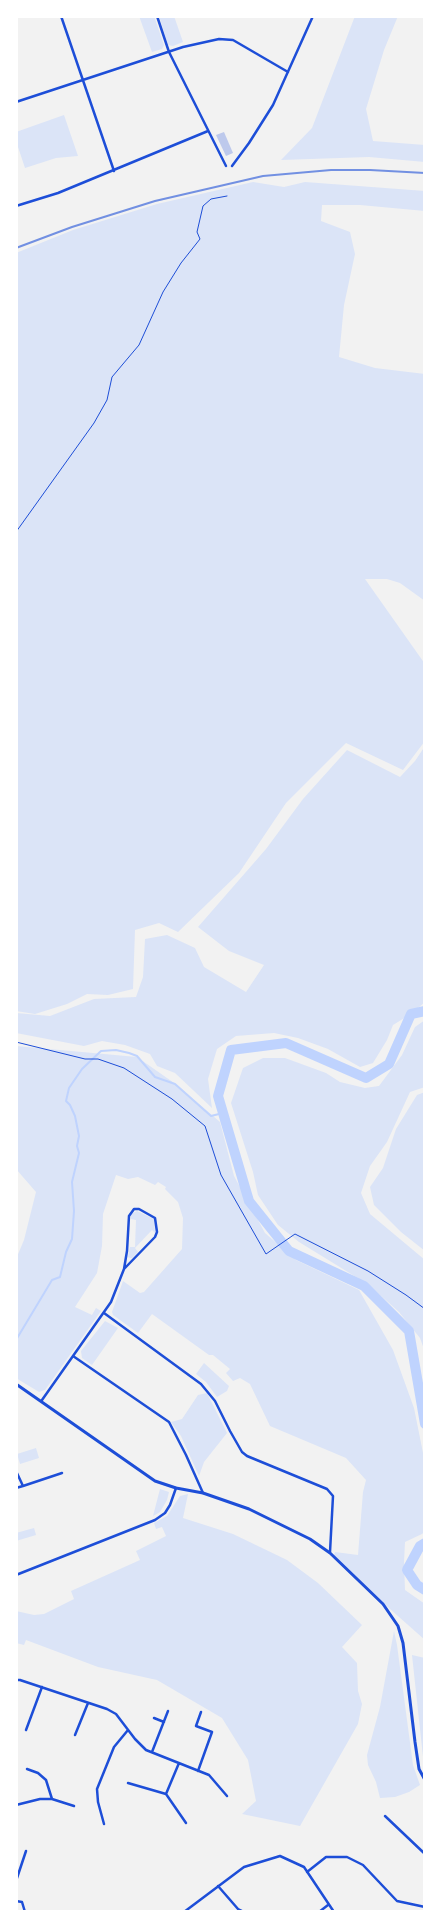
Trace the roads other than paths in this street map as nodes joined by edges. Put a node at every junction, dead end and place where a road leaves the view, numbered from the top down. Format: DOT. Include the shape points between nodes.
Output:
graph roads {
  1 [pos="61,16"];
  2 [pos="157,16"];
  3 [pos="314,16"];
  4 [pos="169,52"];
  5 [pos="288,72"];
  6 [pos="83,80"];
  7 [pos="16,102"];
  8 [pos="208,131"];
  9 [pos="226,166"];
  10 [pos="232,166"];
  11 [pos="114,171"];
  12 [pos="16,206"];
  13 [pos="124,1268"];
  14 [pos="104,1313"];
  15 [pos="73,1356"];
  16 [pos="16,1384"];
  17 [pos="42,1400"];
  18 [pos="16,1471"];
  19 [pos="62,1473"];
  20 [pos="22,1486"];
  21 [pos="16,1488"];
  22 [pos="176,1488"];
  23 [pos="203,1493"];
  24 [pos="330,1553"];
  25 [pos="16,1574"];
  26 [pos="16,1680"];
  27 [pos="42,1687"];
  28 [pos="88,1703"];
  29 [pos="168,1711"];
  30 [pos="201,1712"];
  31 [pos="154,1718"];
  32 [pos="164,1722"];
  33 [pos="26,1730"];
  34 [pos="128,1730"];
  35 [pos="76,1735"];
  36 [pos="152,1752"];
  37 [pos="179,1763"];
  38 [pos="27,1769"];
  39 [pos="198,1771"];
  40 [pos="425,1780"];
  41 [pos="128,1783"];
  42 [pos="166,1794"];
  43 [pos="227,1796"];
  44 [pos="52,1799"];
  45 [pos="16,1805"];
  46 [pos="74,1806"];
  47 [pos="385,1816"];
  48 [pos="186,1823"];
  49 [pos="104,1824"];
  50 [pos="26,1851"];
  51 [pos="425,1854"];
  52 [pos="307,1872"];
  53 [pos="16,1881"];
  54 [pos="218,1886"];
  55 [pos="16,1901"];
  56 [pos="328,1905"];
  57 [pos="425,1907"];
  58 [pos="25,1912"];
  59 [pos="184,1912"];
  60 [pos="244,1912"];
  61 [pos="319,1912"];
  62 [pos="334,1912"];
  1 -- 6 [label="street"];
  2 -- 4 [label="street"];
  3 -- 5 [label="street"];
  4 -- 5 [label="street" via="226,38"];
  4 -- 6 [label="street"];
  4 -- 8 [label="street"];
  5 -- 10 [label="street" via="274,105"];
  6 -- 7 [label="street"];
  6 -- 11 [label="street"];
  8 -- 9 [label="street"];
  8 -- 11 [label="street"];
  11 -- 12 [label="street"];
  13 -- 13 [label="street" via="157,1232 155,1218 139,1209 134,1209 129,1216"];
  13 -- 14 [label="street"];
  14 -- 15 [label="street"];
  14 -- 24 [label="street" via="201,1384 215,1401 247,1456 327,1489 333,1496"];
  15 -- 17 [label="street"];
  15 -- 23 [label="street" via="168,1422"];
  16 -- 17 [label="street"];
  17 -- 22 [label="street" via="155,1481"];
  18 -- 20 [label="street"];
  19 -- 20 [label="street"];
  20 -- 21 [label="street"];
  22 -- 23 [label="street"];
  22 -- 25 [label="street" via="165,1513 155,1520"];
  23 -- 24 [label="street" via="249,1508"];
  24 -- 40 [label="street" via="388,1610 398,1626 403,1643 416,1751"];
  26 -- 27 [label="street"];
  27 -- 28 [label="street"];
  27 -- 33 [label="street"];
  28 -- 34 [label="street" via="116,1714"];
  28 -- 35 [label="street"];
  29 -- 32 [label="street"];
  30 -- 39 [label="street" via="196,1726 212,1732"];
  31 -- 32 [label="street"];
  32 -- 36 [label="street"];
  34 -- 36 [label="street" via="146,1750"];
  34 -- 49 [label="street" via="114,1747 97,1789"];
  36 -- 37 [label="street"];
  37 -- 39 [label="street"];
  37 -- 42 [label="street"];
  38 -- 44 [label="street" via="46,1780"];
  39 -- 43 [label="street" via="209,1775"];
  41 -- 42 [label="street"];
  42 -- 48 [label="street"];
  44 -- 45 [label="street"];
  44 -- 46 [label="street"];
  47 -- 51 [label="street"];
  50 -- 53 [label="street"];
  52 -- 54 [label="street" via="304,1867 280,1856 244,1867"];
  52 -- 56 [label="street"];
  52 -- 57 [label="street" via="326,1857 347,1857 363,1865 397,1901"];
  54 -- 59 [label="street"];
  54 -- 60 [label="street"];
  55 -- 58 [label="street" via="22,1902"];
  56 -- 61 [label="street"];
  56 -- 62 [label="street"];
}
